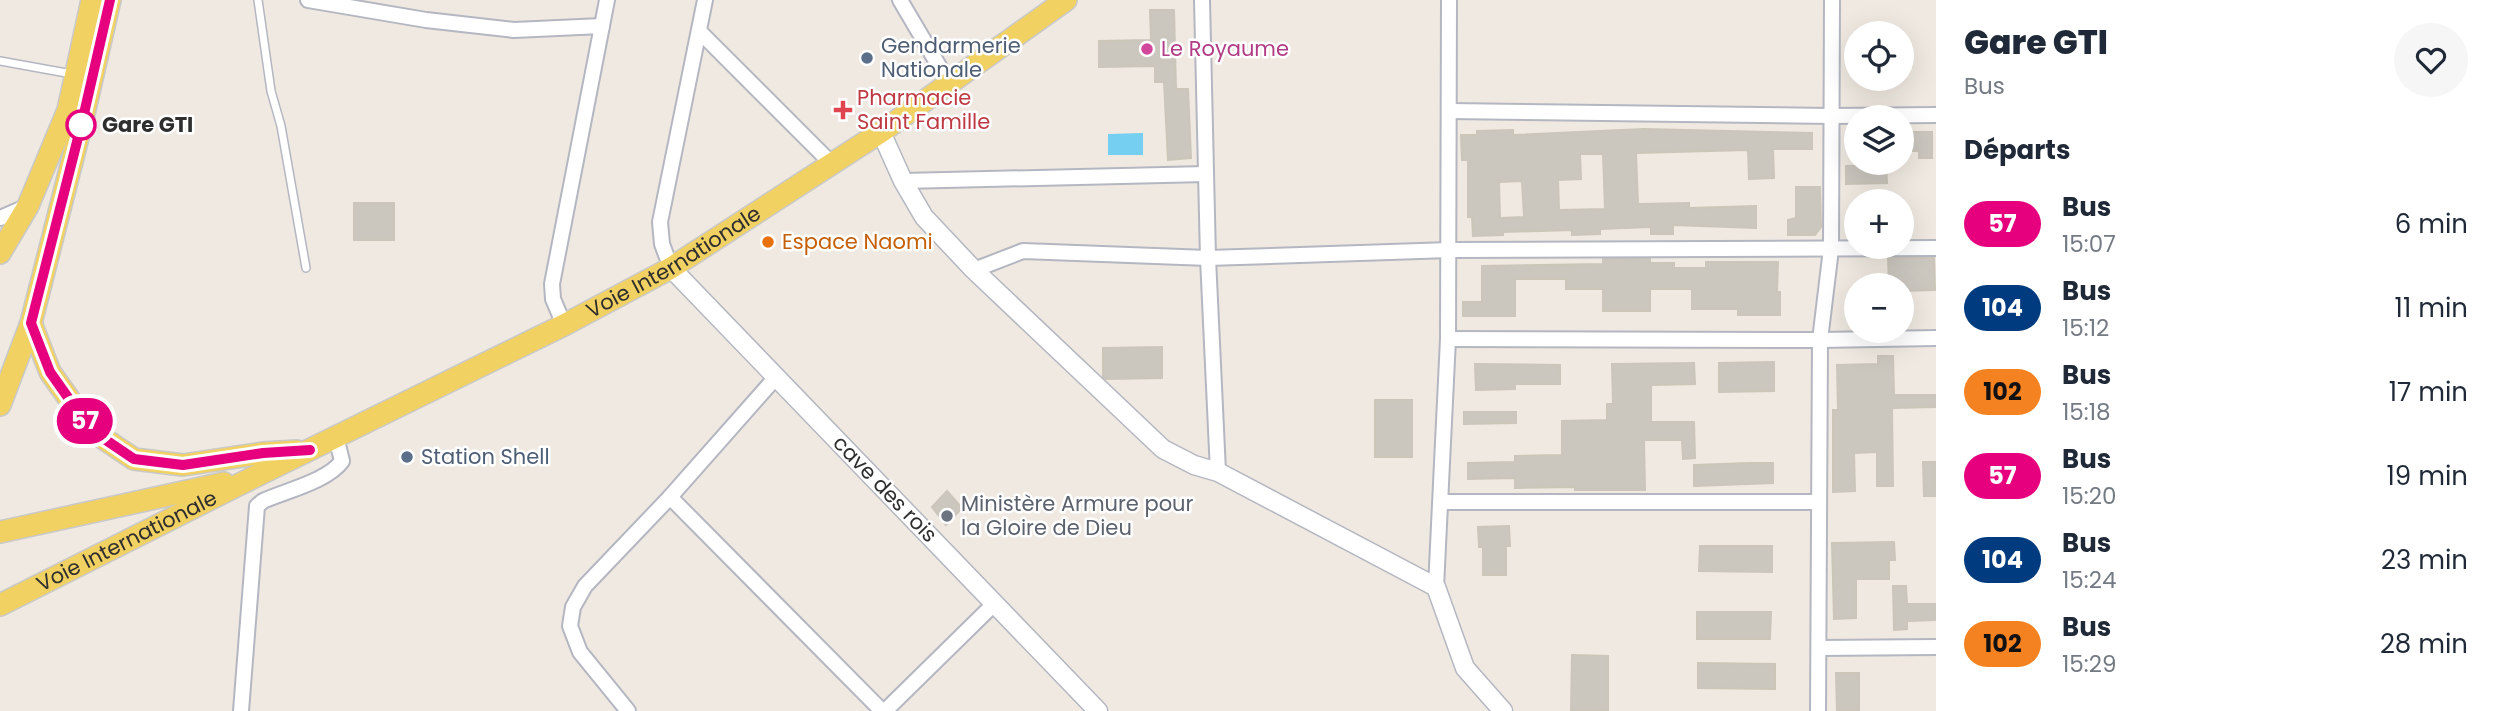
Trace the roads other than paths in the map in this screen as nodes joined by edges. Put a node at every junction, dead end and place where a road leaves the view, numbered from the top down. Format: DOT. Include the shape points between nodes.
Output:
graph roads {
  1 [pos="92,0"];
  2 [pos="110,0"];
  3 [pos="258,0"];
  4 [pos="308,0"];
  5 [pos="607,0"];
  6 [pos="705,0"];
  7 [pos="900,0"];
  8 [pos="1066,0"];
  9 [pos="1202,0"];
  10 [pos="1449,0"];
  11 [pos="1832,0"];
  12 [pos="602,26"];
  13 [pos="700,32"];
  14 [pos="0,61"];
  15 [pos="76,74"];
  16 [pos="949,83"];
  17 [pos="1449,111"];
  18 [pos="1936,115"];
  19 [pos="1832,116"];
  20 [pos="881,132"];
  21 [pos="832,164"];
  22 [pos="1206,174"];
  23 [pos="903,181"];
  24 [pos="28,206"];
  25 [pos="0,218"];
  26 [pos="1936,248"];
  27 [pos="1830,249"];
  28 [pos="1450,250"];
  29 [pos="0,253"];
  30 [pos="1208,258"];
  31 [pos="306,268"];
  32 [pos="671,268"];
  33 [pos="974,270"];
  34 [pos="31,323"];
  35 [pos="564,325"];
  36 [pos="1936,338"];
  37 [pos="1448,340"];
  38 [pos="1821,340"];
  39 [pos="777,376"];
  40 [pos="0,405"];
  41 [pos="336,438"];
  42 [pos="310,450"];
  43 [pos="1218,472"];
  44 [pos="254,477"];
  45 [pos="670,497"];
  46 [pos="1442,502"];
  47 [pos="1818,502"];
  48 [pos="0,532"];
  49 [pos="1436,587"];
  50 [pos="995,603"];
  51 [pos="0,605"];
  52 [pos="1936,647"];
  53 [pos="1819,648"];
  54 [pos="241,711"];
  55 [pos="628,711"];
  56 [pos="883,711"];
  57 [pos="1098,711"];
  58 [pos="1503,711"];
  59 [pos="1818,711"];
  1 -- 15 [label="main road"];
  2 -- 34 [label="main road"];
  3 -- 31 [label="lane"];
  4 -- 12 [label="street" via="514,30"];
  5 -- 12 [label="street"];
  6 -- 13 [label="street"];
  7 -- 16 [label="street"];
  8 -- 16 [label="main road, Voie Internationale"];
  9 -- 22 [label="street"];
  10 -- 17 [label="street"];
  11 -- 19 [label="street"];
  12 -- 35 [label="street" via="552,284"];
  13 -- 21 [label="street"];
  13 -- 32 [label="street" via="660,222"];
  14 -- 15 [label="lane"];
  15 -- 24 [label="main road" via="68,110"];
  16 -- 20 [label="main road, Voie Internationale"];
  17 -- 19 [label="street"];
  17 -- 28 [label="street"];
  18 -- 19 [label="street"];
  19 -- 27 [label="street"];
  20 -- 21 [label="main road, Voie Internationale"];
  20 -- 23 [label="street"];
  21 -- 32 [label="main road, Voie Internationale"];
  22 -- 23 [label="street"];
  22 -- 30 [label="street"];
  23 -- 33 [label="street" via="924,217"];
  24 -- 25 [label="street"];
  24 -- 29 [label="main road"];
  26 -- 27 [label="street"];
  27 -- 28 [label="street"];
  27 -- 38 [label="street"];
  28 -- 30 [label="street"];
  28 -- 37 [label="street"];
  30 -- 33 [label="street" via="1023,251"];
  30 -- 43 [label="street"];
  32 -- 35 [label="main road, Voie Internationale"];
  32 -- 39 [label="street, cave des rois"];
  33 -- 43 [label="street" via="1163,449"];
  34 -- 40 [label="main road"];
  34 -- 42 [label="main road" via="50,372 91,430 134,459 183,465"];
  35 -- 41 [label="main road, Voie Internationale"];
  36 -- 38 [label="street"];
  37 -- 38 [label="street"];
  37 -- 46 [label="street"];
  38 -- 47 [label="street"];
  39 -- 45 [label="street"];
  39 -- 50 [label="street, cave des rois"];
  41 -- 42 [label="main road, Voie Internationale"];
  41 -- 54 [label="street" via="342,461 337,468 257,506"];
  42 -- 44 [label="main road, Voie Internationale"];
  43 -- 49 [label="street"];
  44 -- 48 [label="main road, Voie Internationale"];
  44 -- 51 [label="main road, Voie Internationale"];
  45 -- 55 [label="street" via="585,586 573,607 570,626 580,652"];
  45 -- 56 [label="street"];
  46 -- 47 [label="street"];
  46 -- 49 [label="street"];
  47 -- 53 [label="street"];
  49 -- 58 [label="street" via="1465,668"];
  50 -- 56 [label="street"];
  50 -- 57 [label="street, cave des rois"];
  52 -- 53 [label="street"];
  53 -- 59 [label="street"];
}
